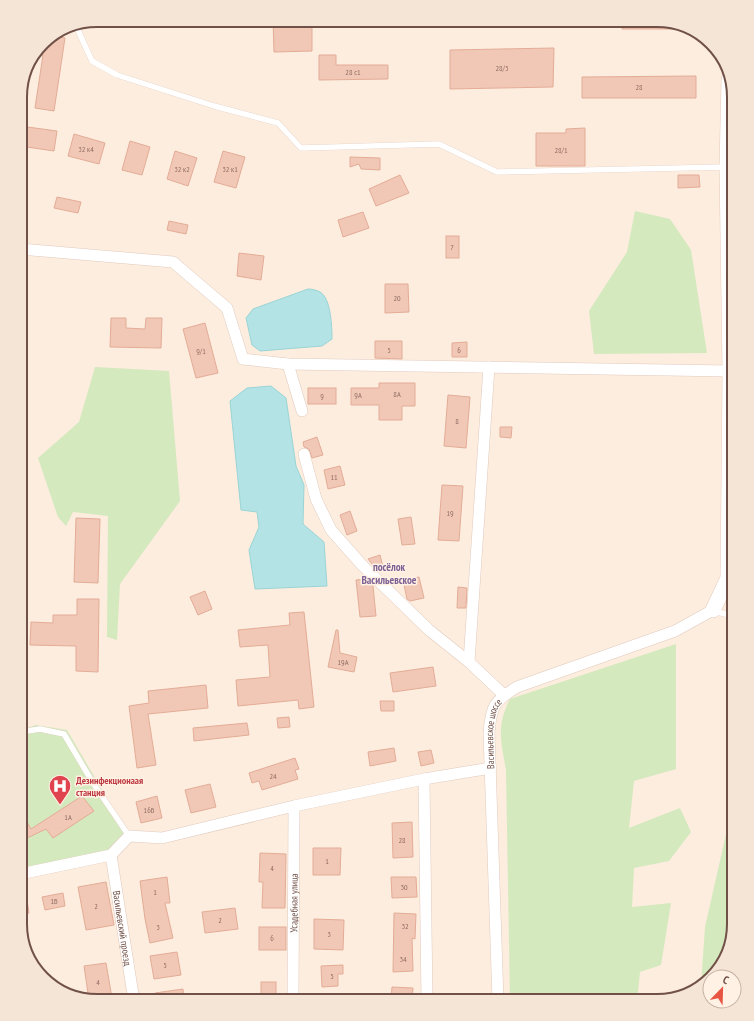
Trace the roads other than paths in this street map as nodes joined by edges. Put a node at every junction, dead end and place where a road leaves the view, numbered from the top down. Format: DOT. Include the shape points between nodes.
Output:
graph roads {
  1 [pos="78,30"];
  2 [pos="727,167"];
  3 [pos="27,250"];
  4 [pos="288,364"];
  5 [pos="489,367"];
  6 [pos="727,371"];
  7 [pos="302,411"];
  8 [pos="304,454"];
  9 [pos="727,580"];
  10 [pos="713,610"];
  11 [pos="727,614"];
  12 [pos="468,662"];
  13 [pos="504,695"];
  14 [pos="27,731"];
  15 [pos="491,768"];
  16 [pos="424,779"];
  17 [pos="294,806"];
  18 [pos="130,836"];
  19 [pos="111,855"];
  20 [pos="27,873"];
  21 [pos="133,994"];
  22 [pos="293,994"];
  23 [pos="427,994"];
  24 [pos="498,994"];
  1 -- 2 [label="lane" via="92,61 117,76 278,123 301,148 439,144 497,172"];
  3 -- 4 [label="street" via="173,262 227,308 243,359"];
  4 -- 5 [label="street"];
  4 -- 7 [label="street"];
  5 -- 6 [label="street"];
  5 -- 12 [label="street"];
  8 -- 12 [label="street" via="316,499 331,530 362,565 429,630"];
  9 -- 10 [label="street"];
  10 -- 11 [label="lane"];
  10 -- 13 [label="street, Васильевское шоссе" via="675,631 518,687"];
  12 -- 13 [label="street"];
  13 -- 15 [label="street, Васильевское шоссе" via="494,704 490,719"];
  14 -- 18 [label="lane" via="40,728 64,734 92,783"];
  15 -- 16 [label="street"];
  15 -- 24 [label="street, Васильевское шоссе"];
  16 -- 17 [label="street"];
  16 -- 23 [label="street"];
  17 -- 18 [label="street" via="162,838"];
  17 -- 22 [label="street, Усадебная улица"];
  18 -- 19 [label="street"];
  19 -- 20 [label="street"];
  19 -- 21 [label="street, Васильевский проезд"];
}
